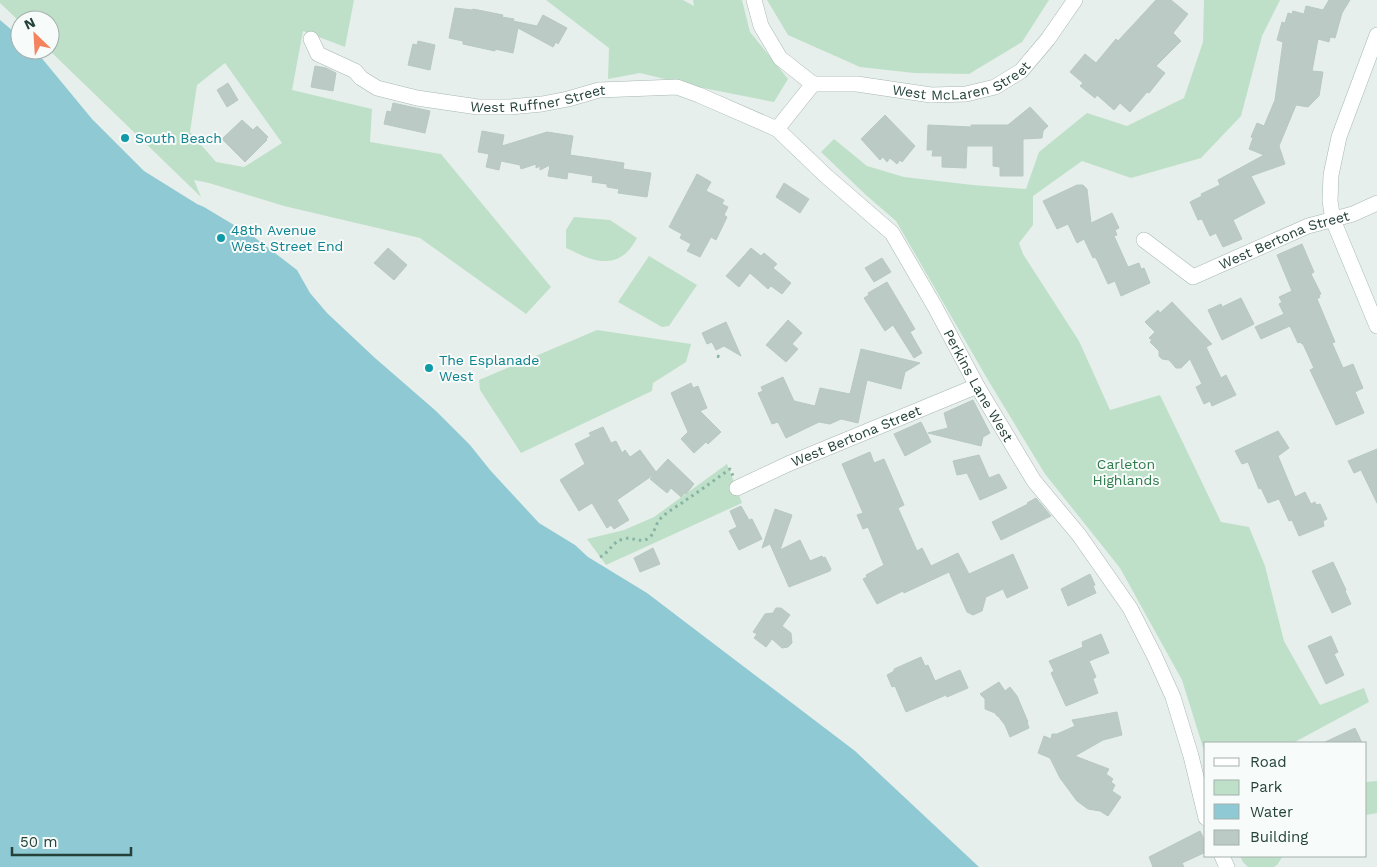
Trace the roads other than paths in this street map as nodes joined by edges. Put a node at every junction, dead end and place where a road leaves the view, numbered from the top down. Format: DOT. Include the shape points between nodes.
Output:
graph roads {
  1 [pos="754,0"];
  2 [pos="1075,0"];
  3 [pos="1377,35"];
  4 [pos="311,39"];
  5 [pos="813,84"];
  6 [pos="777,129"];
  7 [pos="1377,203"];
  8 [pos="1333,220"];
  9 [pos="1144,240"];
  10 [pos="1377,326"];
  11 [pos="977,386"];
  12 [pos="737,488"];
  13 [pos="1204,810"];
  1 -- 5 [label="street" via="762,26 780,58"];
  2 -- 5 [label="street, West McLaren Street" via="1021,71 995,87 966,94 931,96 856,84"];
  3 -- 8 [label="street" via="1339,137 1331,176"];
  4 -- 6 [label="street, West Ruffner Street" via="318,54 356,71 377,88 417,98 478,107 510,107 542,104 599,90 677,87"];
  5 -- 6 [label="street"];
  6 -- 11 [label="street, Perkins Lane West" via="892,233"];
  7 -- 8 [label="street, West Bertona Street"];
  8 -- 9 [label="street, West Bertona Street" via="1308,226 1193,277"];
  8 -- 10 [label="street"];
  11 -- 12 [label="street, West Bertona Street"];
  11 -- 13 [label="street, Perkins Lane West" via="1034,481 1080,535 1130,608 1173,697"];
}
